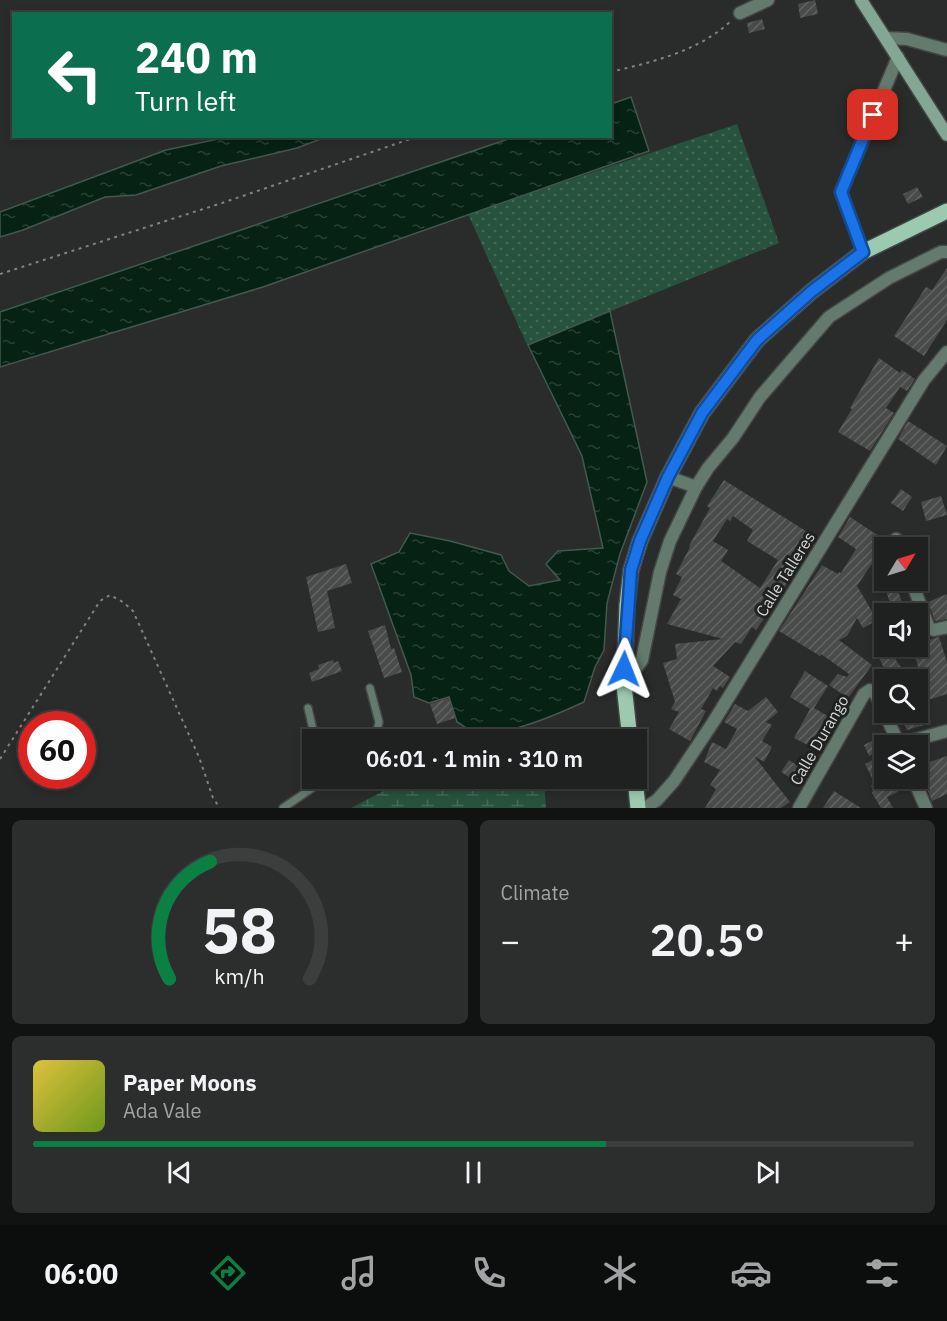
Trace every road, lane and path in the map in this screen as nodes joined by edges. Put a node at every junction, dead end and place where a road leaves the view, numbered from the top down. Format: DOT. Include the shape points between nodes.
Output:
graph roads {
  1 [pos="768,0"];
  2 [pos="861,0"];
  3 [pos="740,13"];
  4 [pos="886,38"];
  5 [pos="947,50"];
  6 [pos="898,57"];
  7 [pos="612,72"];
  8 [pos="947,135"];
  9 [pos="413,138"];
  10 [pos="947,211"];
  11 [pos="863,252"];
  12 [pos="947,252"];
  13 [pos="0,274"];
  14 [pos="947,352"];
  15 [pos="668,477"];
  16 [pos="696,488"];
  17 [pos="915,591"];
  18 [pos="947,627"];
  19 [pos="624,685"];
  20 [pos="370,688"];
  21 [pos="308,708"];
  22 [pos="313,729"];
  23 [pos="377,729"];
  24 [pos="629,729"];
  25 [pos="947,731"];
  26 [pos="895,735"];
  27 [pos="928,737"];
  28 [pos="0,759"];
  29 [pos="311,789"];
  30 [pos="636,789"];
  31 [pos="918,789"];
  32 [pos="220,808"];
  33 [pos="283,808"];
  34 [pos="638,808"];
  35 [pos="645,808"];
  36 [pos="799,808"];
  37 [pos="926,808"];
  1 -- 3 [label="street"];
  2 -- 4 [label="main road"];
  3 -- 7 [label="path" via="700,44"];
  4 -- 5 [label="street" via="907,39"];
  4 -- 6 [label="main road"];
  6 -- 8 [label="main road"];
  6 -- 11 [label="street" via="841,192"];
  9 -- 13 [label="path"];
  10 -- 11 [label="main road"];
  11 -- 15 [label="main road" via="757,340 702,413"];
  12 -- 16 [label="street" via="889,278 829,316 760,397"];
  14 -- 35 [label="street, Calle Talleres" via="924,380 714,721 674,781"];
  15 -- 16 [label="street"];
  15 -- 19 [label="main road" via="631,570"];
  16 -- 19 [label="street" via="670,541 660,572 642,660"];
  17 -- 18 [label="street" via="929,628"];
  19 -- 24 [label="main road"];
  20 -- 23 [label="lane"];
  21 -- 22 [label="lane"];
  25 -- 27 [label="street"];
  26 -- 36 [label="street, Calle Durango" via="870,690 864,694"];
  28 -- 32 [label="path" via="100,601 110,595 133,611"];
  29 -- 33 [label="lane"];
  30 -- 34 [label="main road"];
  31 -- 37 [label="street"];
}
